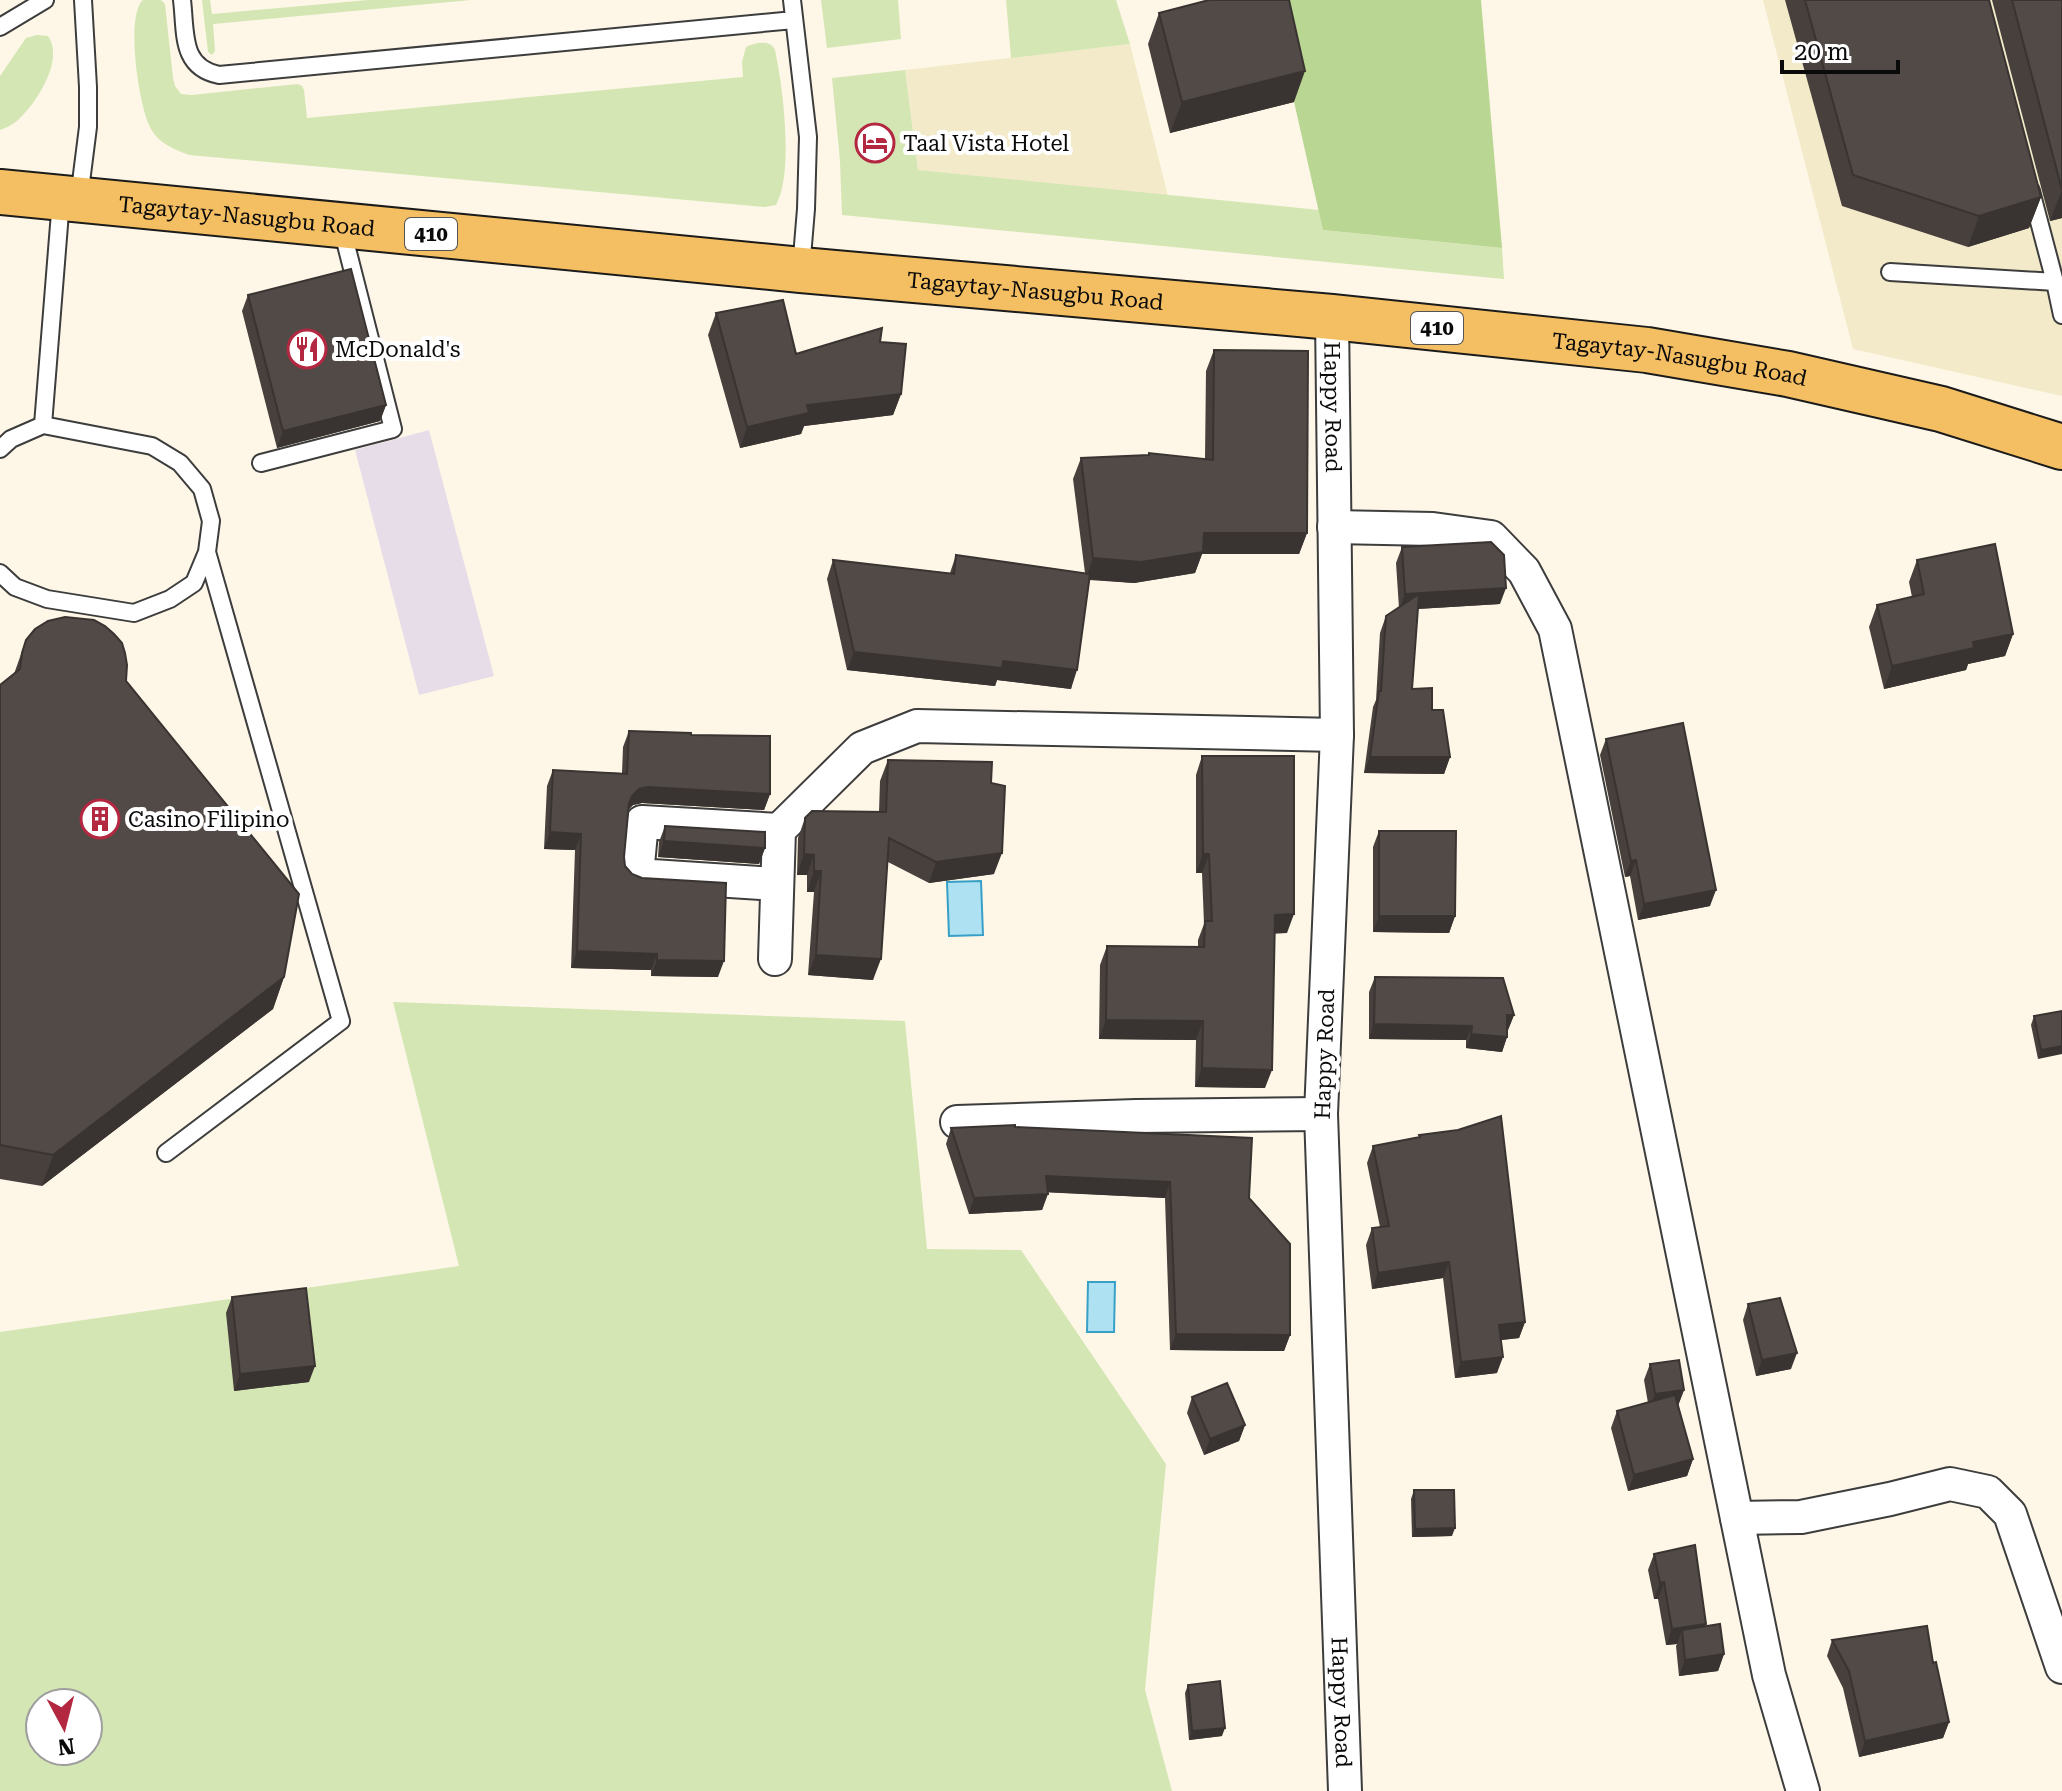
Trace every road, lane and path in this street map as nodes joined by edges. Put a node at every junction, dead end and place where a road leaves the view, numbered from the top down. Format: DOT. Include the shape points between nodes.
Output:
graph roads {
  1 [pos="45,0"];
  2 [pos="83,0"];
  3 [pos="182,0"];
  4 [pos="792,0"];
  5 [pos="794,20"];
  6 [pos="0,27"];
  7 [pos="2028,178"];
  8 [pos="0,192"];
  9 [pos="70,198"];
  10 [pos="341,225"];
  11 [pos="801,270"];
  12 [pos="1890,272"];
  13 [pos="2055,282"];
  14 [pos="2062,315"];
  15 [pos="1332,317"];
  16 [pos="43,425"];
  17 [pos="2062,447"];
  18 [pos="0,449"];
  19 [pos="261,463"];
  20 [pos="1334,527"];
  21 [pos="207,552"];
  22 [pos="0,573"];
  23 [pos="1337,735"];
  24 [pos="779,830"];
  25 [pos="777,884"];
  26 [pos="775,959"];
  27 [pos="1321,1114"];
  28 [pos="957,1122"];
  29 [pos="166,1153"];
  30 [pos="1737,1518"];
  31 [pos="2062,1667"];
  32 [pos="1345,1791"];
  33 [pos="1803,1791"];
  1 -- 6 [label="lane"];
  2 -- 9 [label="lane" via="88,127"];
  3 -- 5 [label="lane" via="188,52 198,68 219,75"];
  4 -- 5 [label="lane"];
  5 -- 11 [label="lane" via="808,137"];
  7 -- 13 [label="lane"];
  8 -- 9 [label="main road, Tagaytay-Nasugbu Road / 410"];
  9 -- 10 [label="main road, Tagaytay-Nasugbu Road / 410"];
  9 -- 16 [label="lane"];
  10 -- 11 [label="main road, Tagaytay-Nasugbu Road / 410"];
  10 -- 19 [label="lane" via="393,429"];
  11 -- 15 [label="main road, Tagaytay-Nasugbu Road / 410"];
  12 -- 13 [label="lane"];
  13 -- 14 [label="lane"];
  15 -- 17 [label="main road, Tagaytay-Nasugbu Road / 410" via="1647,350 1788,374 1941,409"];
  15 -- 20 [label="street, Happy Road"];
  16 -- 18 [label="lane"];
  16 -- 21 [label="lane" via="152,446 180,463 202,489 211,521"];
  20 -- 23 [label="street, Happy Road"];
  20 -- 30 [label="street" via="1433,529 1491,537 1524,571 1555,629"];
  21 -- 22 [label="lane" via="194,583 134,613 47,599 15,587"];
  21 -- 29 [label="lane" via="341,1021"];
  23 -- 24 [label="street" via="917,726 862,748"];
  23 -- 27 [label="street, Happy Road"];
  24 -- 25 [label="street"];
  24 -- 25 [label="street" via="642,822 637,875"];
  25 -- 26 [label="street"];
  27 -- 28 [label="street"];
  27 -- 32 [label="street, Happy Road"];
  30 -- 31 [label="street" via="1801,1517 1950,1484 1988,1492 2010,1514"];
  30 -- 33 [label="street" via="1769,1675"];
}
